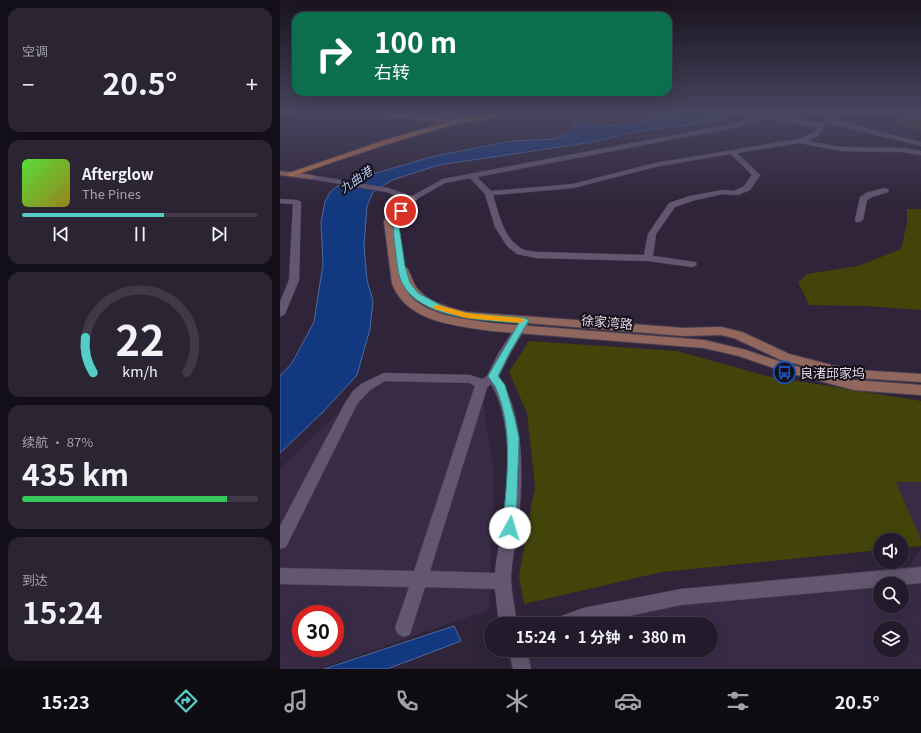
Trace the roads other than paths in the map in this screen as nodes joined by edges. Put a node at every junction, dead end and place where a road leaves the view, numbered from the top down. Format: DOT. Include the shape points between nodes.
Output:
graph roads {
  1 [pos="379,143"];
  2 [pos="641,143"];
  3 [pos="785,143"];
  4 [pos="811,143"];
  5 [pos="732,152"];
  6 [pos="921,152"];
  7 [pos="280,173"];
  8 [pos="290,174"];
  9 [pos="471,175"];
  10 [pos="311,177"];
  11 [pos="885,190"];
  12 [pos="489,193"];
  13 [pos="413,199"];
  14 [pos="280,201"];
  15 [pos="859,220"];
  16 [pos="648,258"];
  17 [pos="692,264"];
  18 [pos="280,314"];
  19 [pos="522,325"];
  20 [pos="921,378"];
  21 [pos="488,380"];
  22 [pos="921,390"];
  23 [pos="280,542"];
  24 [pos="921,575"];
  25 [pos="280,576"];
  26 [pos="419,579"];
  27 [pos="503,581"];
  28 [pos="507,617"];
  29 [pos="580,617"];
  30 [pos="404,628"];
  31 [pos="519,657"];
  32 [pos="522,669"];
  1 -- 8 [label="main road"];
  2 -- 9 [label="street, 徐家湾路"];
  3 -- 5 [label="street"];
  4 -- 6 [label="street" via="842,149"];
  5 -- 12 [label="street" via="655,165 573,186"];
  5 -- 16 [label="street" via="756,174 754,180 747,188 735,193 723,192 672,205 652,234"];
  7 -- 8 [label="street"];
  8 -- 10 [label="street"];
  9 -- 12 [label="street"];
  9 -- 13 [label="street, 徐家湾路" via="443,181"];
  10 -- 13 [label="street" via="388,190"];
  11 -- 15 [label="street" via="863,199"];
  12 -- 16 [label="street" via="499,227 510,244 520,252 536,255"];
  13 -- 19 [label="street, 徐家湾路" via="404,201 390,217 389,222 398,285 405,296 416,307 457,322"];
  14 -- 18 [label="street" via="297,202 294,280"];
  16 -- 17 [label="street"];
  19 -- 20 [label="street, 徐家湾路" via="684,332 721,331 738,335 785,357 831,369 857,374"];
  19 -- 21 [label="street"];
  19 -- 22 [label="street, 徐家湾路" via="704,344 854,385"];
  21 -- 23 [label="street" via="384,377 363,388 355,395"];
  21 -- 26 [label="street" via="481,386"];
  21 -- 27 [label="street" via="500,385 514,438 512,514"];
  24 -- 29 [label="street" via="682,597"];
  25 -- 26 [label="street"];
  26 -- 27 [label="street"];
  26 -- 30 [label="street"];
  27 -- 28 [label="street"];
  31 -- 32 [label="street"];
}
